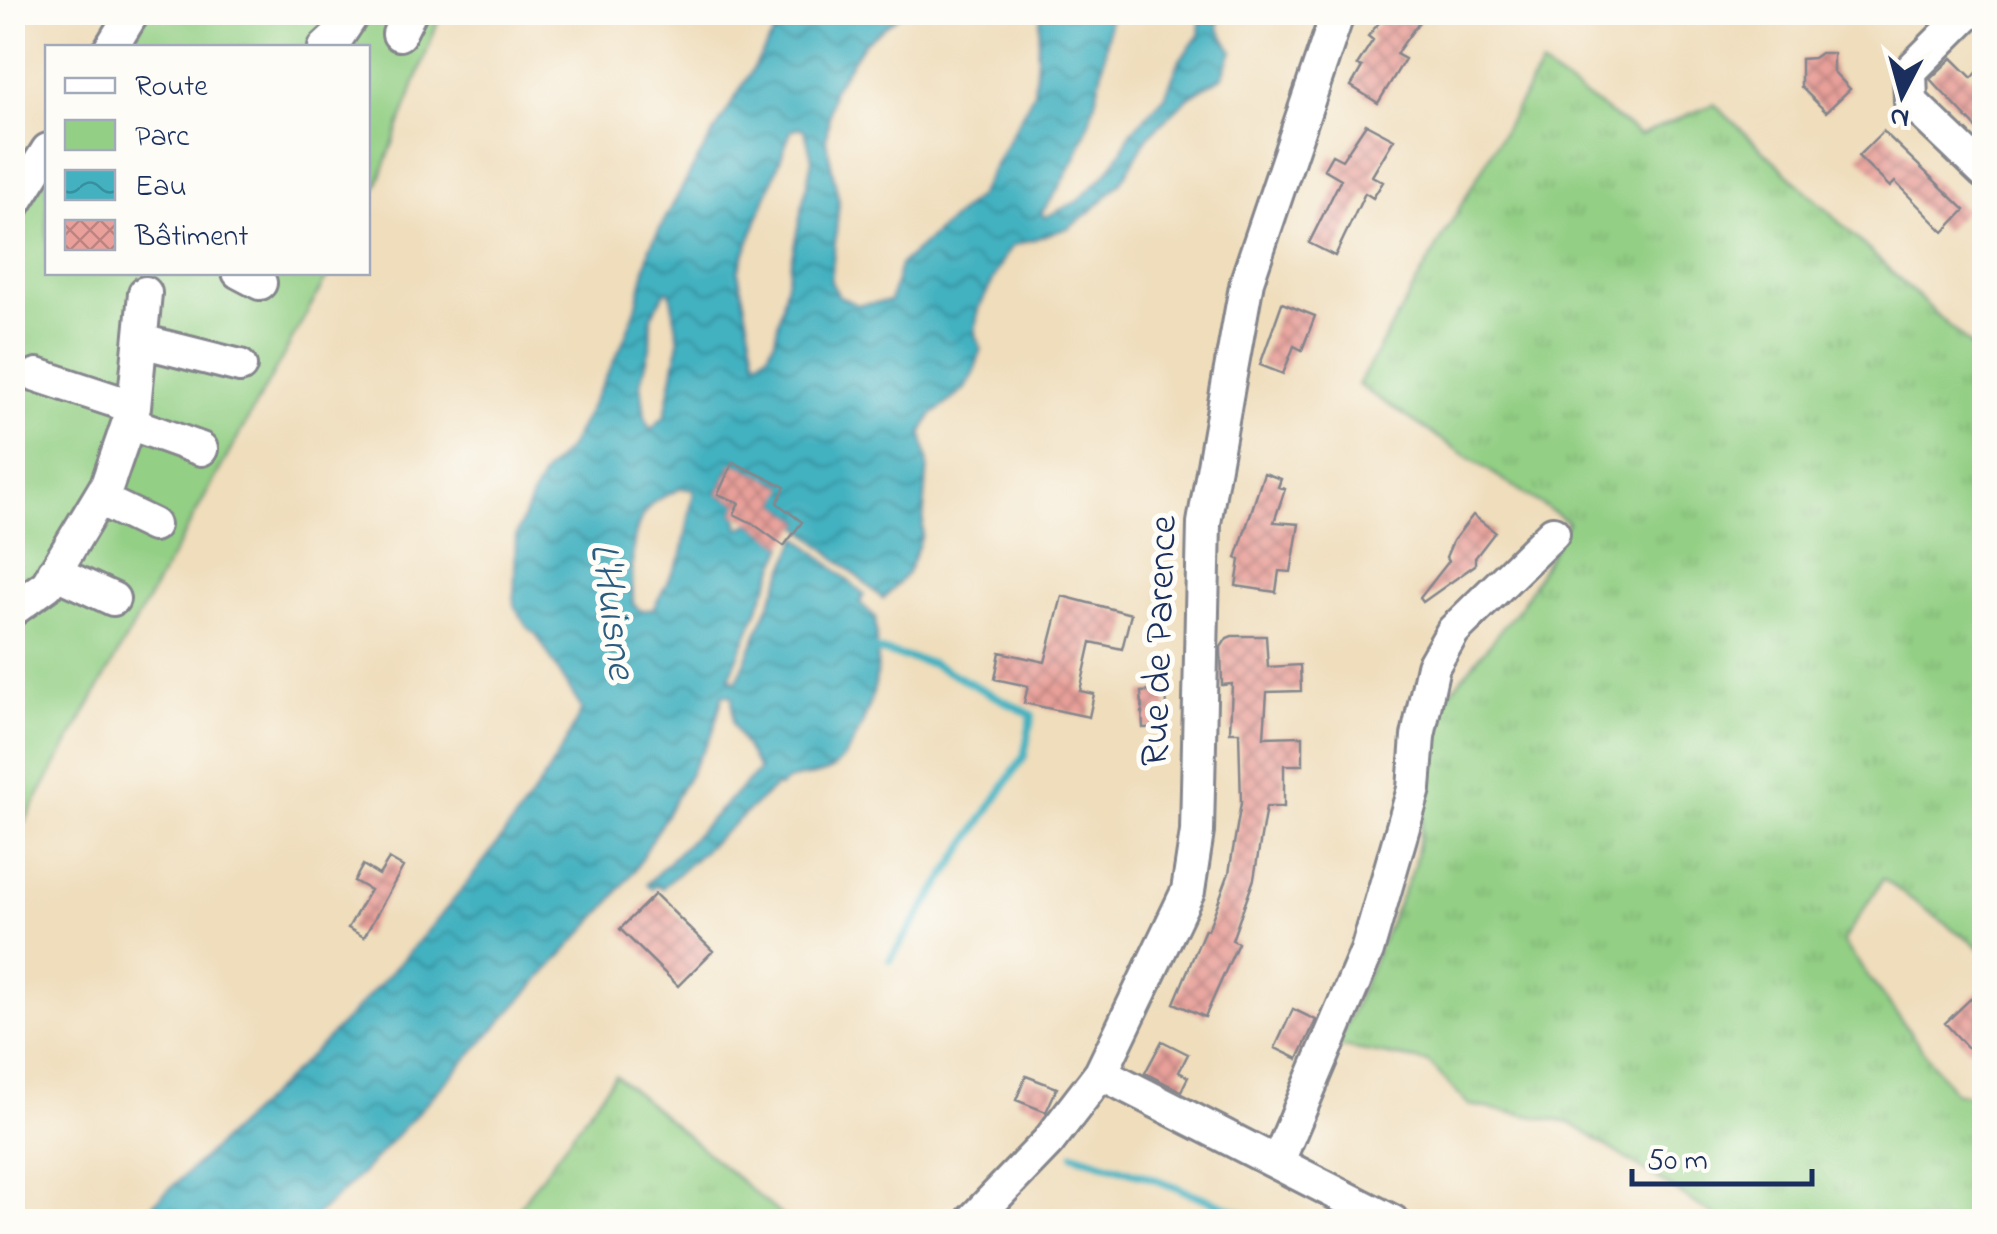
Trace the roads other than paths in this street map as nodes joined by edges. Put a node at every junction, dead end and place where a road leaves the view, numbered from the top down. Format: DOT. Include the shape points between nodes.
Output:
graph roads {
  1 [pos="133,12"];
  2 [pos="354,12"];
  3 [pos="1338,12"];
  4 [pos="1969,12"];
  5 [pos="113,45"];
  6 [pos="328,45"];
  7 [pos="45,155"];
  8 [pos="1984,172"];
  9 [pos="12,207"];
  10 [pos="145,293"];
  11 [pos="140,341"];
  12 [pos="240,366"];
  13 [pos="37,375"];
  14 [pos="132,415"];
  15 [pos="201,450"];
  16 [pos="98,500"];
  17 [pos="153,525"];
  18 [pos="1553,533"];
  19 [pos="54,572"];
  20 [pos="113,599"];
  21 [pos="12,610"];
  22 [pos="1102,1074"];
  23 [pos="1278,1160"];
  24 [pos="971,1222"];
  25 [pos="1393,1222"];
  1 -- 5 [label="street"];
  2 -- 6 [label="street"];
  3 -- 22 [label="street, Rue de Parence" via="1247,281 1204,523 1197,832 1188,891"];
  4 -- 8 [label="street" via="1910,70 1911,102"];
  7 -- 9 [label="street"];
  10 -- 11 [label="street"];
  11 -- 12 [label="street"];
  11 -- 14 [label="street"];
  13 -- 14 [label="street"];
  14 -- 15 [label="street"];
  14 -- 16 [label="street"];
  16 -- 17 [label="street"];
  16 -- 19 [label="street"];
  18 -- 23 [label="street" via="1453,631 1433,666 1414,789 1372,933"];
  19 -- 20 [label="street"];
  19 -- 21 [label="street"];
  22 -- 23 [label="street"];
  22 -- 24 [label="street, Rue de Parence"];
  23 -- 25 [label="street"];
}
